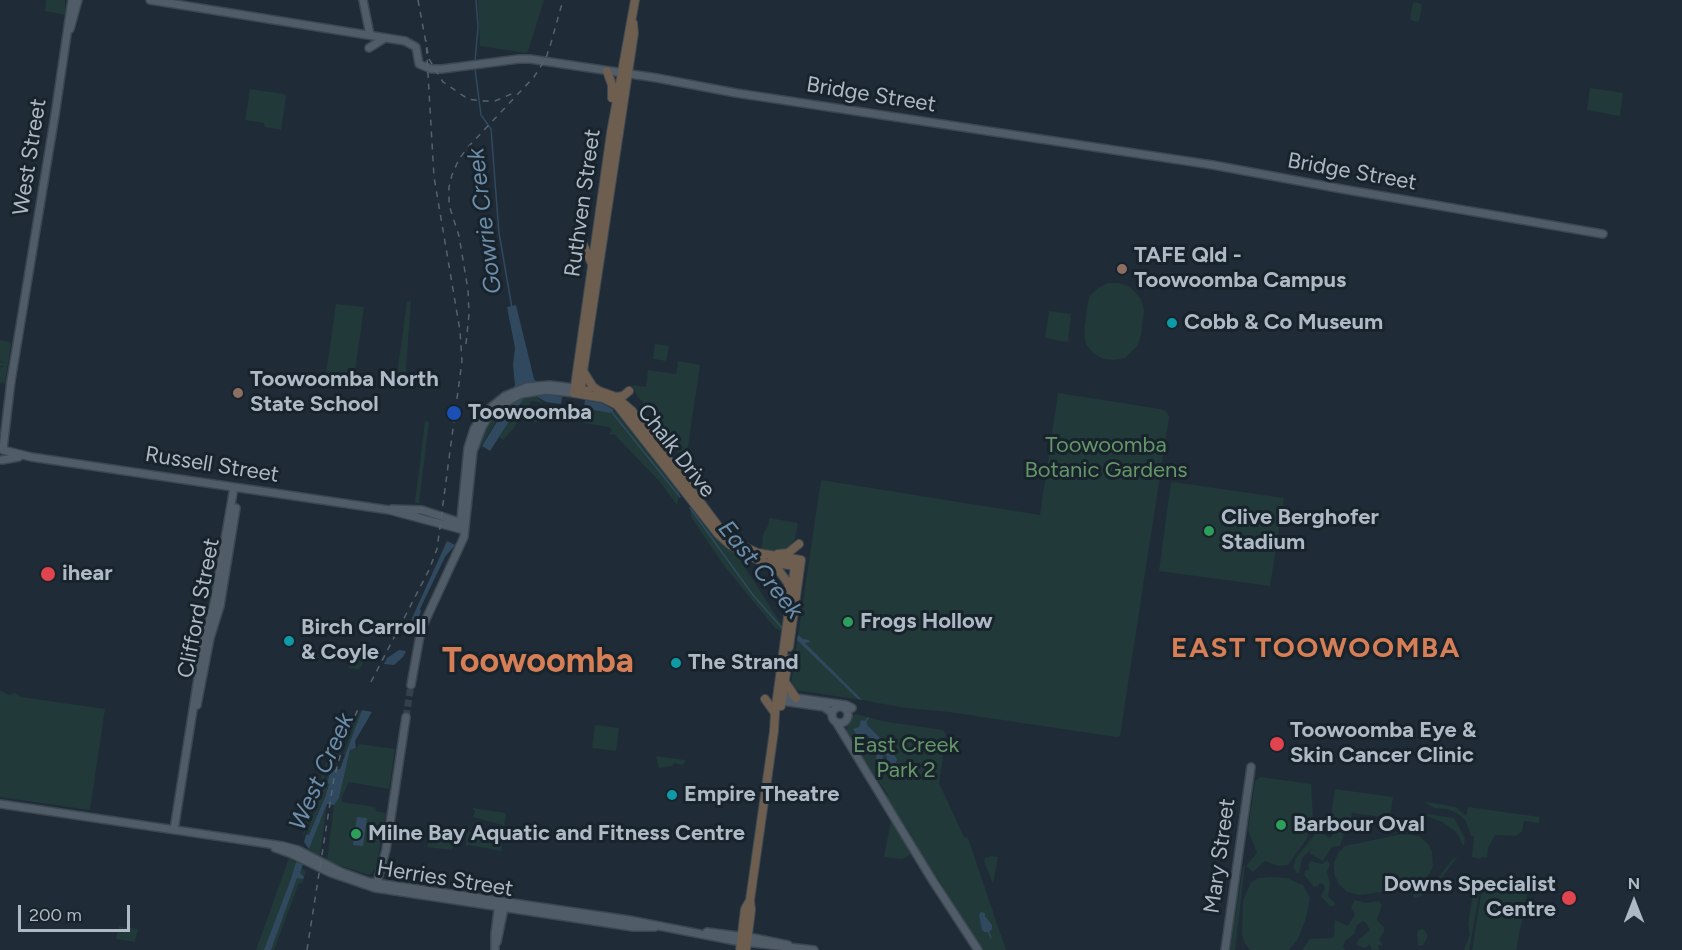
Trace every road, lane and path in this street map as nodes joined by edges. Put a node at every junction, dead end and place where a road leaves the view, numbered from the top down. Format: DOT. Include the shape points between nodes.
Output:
graph roads {
  1 [pos="67,0"];
  2 [pos="72,0"];
  3 [pos="78,0"];
  4 [pos="150,0"];
  5 [pos="363,0"];
  6 [pos="635,0"];
  7 [pos="68,19"];
  8 [pos="68,35"];
  9 [pos="370,35"];
  10 [pos="386,38"];
  11 [pos="369,48"];
  12 [pos="607,71"];
  13 [pos="624,73"];
  14 [pos="611,132"];
  15 [pos="1603,234"];
  16 [pos="584,244"];
  17 [pos="592,264"];
  18 [pos="543,387"];
  19 [pos="574,391"];
  20 [pos="629,391"];
  21 [pos="599,392"];
  22 [pos="616,397"];
  23 [pos="2,430"];
  24 [pos="2,449"];
  25 [pos="31,457"];
  26 [pos="1,462"];
  27 [pos="236,488"];
  28 [pos="462,526"];
  29 [pos="799,544"];
  30 [pos="769,558"];
  31 [pos="798,563"];
  32 [pos="790,592"];
  33 [pos="215,614"];
  34 [pos="789,632"];
  35 [pos="785,681"];
  36 [pos="411,685"];
  37 [pos="782,698"];
  38 [pos="796,698"];
  39 [pos="765,699"];
  40 [pos="823,702"];
  41 [pos="841,709"];
  42 [pos="774,713"];
  43 [pos="406,717"];
  44 [pos="840,721"];
  45 [pos="774,731"];
  46 [pos="190,734"];
  47 [pos="1251,767"];
  48 [pos="0,804"];
  49 [pos="174,830"];
  50 [pos="376,885"];
  51 [pos="502,904"];
  52 [pos="744,943"];
  53 [pos="495,949"];
  54 [pos="814,950"];
  55 [pos="976,950"];
  56 [pos="1225,950"];
  1 -- 7 [label="main road"];
  2 -- 7 [label="main road, West Street"];
  3 -- 8 [label="main road, West Street"];
  4 -- 9 [label="main road, Bridge Street"];
  5 -- 9 [label="main road"];
  6 -- 13 [label="highway, Ruthven Street" via="634,33"];
  7 -- 8 [label="main road, West Street"];
  8 -- 23 [label="main road, West Street"];
  9 -- 10 [label="main road, Bridge Street"];
  10 -- 11 [label="main road"];
  10 -- 12 [label="main road, Bridge Street" via="408,42 416,47 422,66 436,69 526,59"];
  12 -- 13 [label="main road, Bridge Street"];
  12 -- 14 [label="highway" via="613,90"];
  13 -- 14 [label="highway, Ruthven Street"];
  13 -- 15 [label="main road, Bridge Street" via="1213,165"];
  13 -- 21 [label="highway, Ruthven Street" via="581,390"];
  14 -- 17 [label="highway, Ruthven Street"];
  16 -- 17 [label="highway"];
  17 -- 19 [label="highway, Ruthven Street"];
  18 -- 19 [label="main road"];
  18 -- 28 [label="main road" via="501,405 485,421 475,442"];
  18 -- 28 [label="main road" via="520,389 505,396 484,413 471,435"];
  19 -- 30 [label="highway, Chalk Drive" via="617,405 718,534 745,554"];
  20 -- 22 [label="highway"];
  21 -- 22 [label="highway, Chalk Drive"];
  22 -- 30 [label="highway, Chalk Drive" via="632,411 722,530 742,546"];
  23 -- 24 [label="main road, West Street"];
  24 -- 25 [label="main road, Russell Street"];
  24 -- 26 [label="main road, West Street"];
  25 -- 26 [label="main road, Russell Street"];
  25 -- 27 [label="main road, Russell Street"];
  27 -- 28 [label="main road, Russell Street" via="389,510 422,510"];
  27 -- 33 [label="main road, Clifford Street"];
  28 -- 36 [label="main road" via="460,544 421,630"];
  29 -- 30 [label="highway" via="788,553"];
  30 -- 31 [label="highway, Chalk Drive"];
  30 -- 32 [label="highway, Chalk Drive" via="784,575"];
  31 -- 32 [label="highway"];
  31 -- 34 [label="highway"];
  32 -- 34 [label="highway"];
  33 -- 46 [label="main road, Clifford Street"];
  33 -- 46 [label="main road, Clifford Street" via="204,640"];
  34 -- 35 [label="highway"];
  34 -- 42 [label="highway"];
  35 -- 37 [label="highway"];
  35 -- 38 [label="highway"];
  37 -- 38 [label="main road"];
  37 -- 41 [label="main road"];
  37 -- 45 [label="highway"];
  38 -- 40 [label="main road"];
  39 -- 42 [label="highway"];
  40 -- 41 [label="main road"];
  40 -- 41 [label="main road" via="846,705"];
  41 -- 44 [label="main road" via="847,716"];
  41 -- 44 [label="main road" via="833,718"];
  42 -- 45 [label="highway"];
  43 -- 50 [label="main road" via="386,852"];
  44 -- 55 [label="main road" via="844,735"];
  45 -- 52 [label="highway"];
  46 -- 49 [label="main road, Clifford Street"];
  47 -- 56 [label="main road, Mary Street"];
  48 -- 49 [label="main road, Herries Street"];
  49 -- 50 [label="main road, Herries Street" via="282,850 331,873"];
  50 -- 51 [label="main road, Herries Street"];
  51 -- 52 [label="main road, Herries Street" via="636,927 702,933"];
  51 -- 53 [label="main road"];
  52 -- 54 [label="main road, Herries Street"];
}
